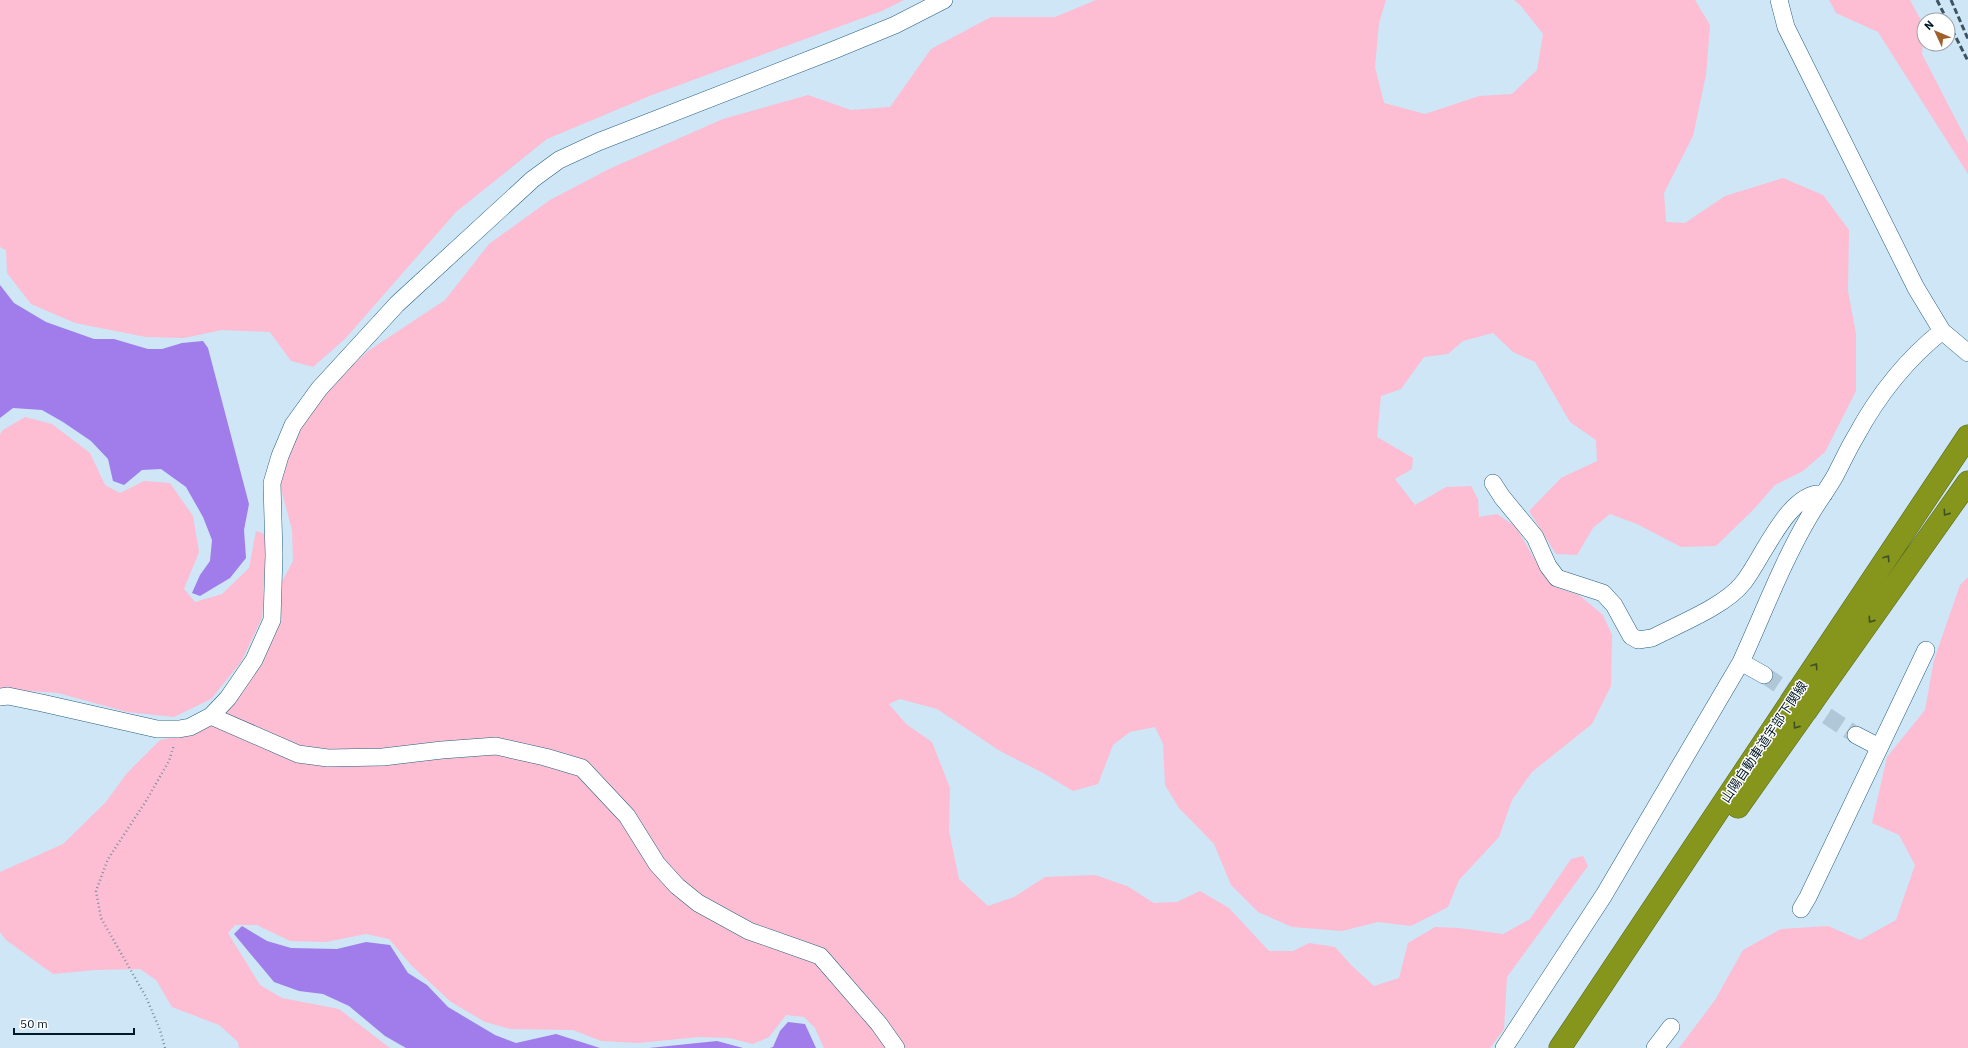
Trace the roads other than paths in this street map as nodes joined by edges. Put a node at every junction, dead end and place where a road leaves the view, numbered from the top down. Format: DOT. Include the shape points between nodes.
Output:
graph roads {
  1 [pos="944,0"];
  2 [pos="1779,0"];
  3 [pos="1942,331"];
  4 [pos="1968,353"];
  5 [pos="1964,442"];
  6 [pos="1968,482"];
  7 [pos="1494,483"];
  8 [pos="1824,494"];
  9 [pos="1926,650"];
  10 [pos="1741,662"];
  11 [pos="1764,675"];
  12 [pos="0,698"];
  13 [pos="211,716"];
  14 [pos="1856,735"];
  15 [pos="1878,747"];
  16 [pos="1800,909"];
  17 [pos="1671,1027"];
  18 [pos="896,1048"];
  19 [pos="1504,1048"];
  20 [pos="1560,1048"];
  21 [pos="1567,1048"];
  22 [pos="1655,1048"];
  1 -- 13 [label="street" via="895,25 598,142 559,160 533,179 397,304 319,389 293,425 272,483 272,620 254,660 228,698"];
  2 -- 3 [label="street" via="1786,27 1916,288"];
  3 -- 4 [label="street"];
  3 -- 8 [label="street" via="1925,344 1881,396 1856,435"];
  20 -- 5 [label="highway, 山陽自動車道宇部下関線, one-way"];
  6 -- 21 [label="highway, 山陽自動車道宇部下関線, one-way"];
  7 -- 8 [label="street" via="1535,538 1548,566 1557,578 1603,593 1614,605 1631,636 1638,640 1652,638 1730,598 1744,583 1779,527 1798,503 1805,497"];
  8 -- 10 [label="street" via="1809,517 1786,563"];
  9 -- 15 [label="street"];
  10 -- 11 [label="street"];
  10 -- 19 [label="street" via="1604,895"];
  12 -- 13 [label="street" via="8,696 157,730 190,727"];
  13 -- 18 [label="street" via="298,754 328,758 383,758 496,746 582,768 628,816 657,864 678,886 698,902 749,931 820,956 879,1024"];
  14 -- 15 [label="street"];
  15 -- 16 [label="street" via="1808,897"];
  17 -- 22 [label="street"];
}
